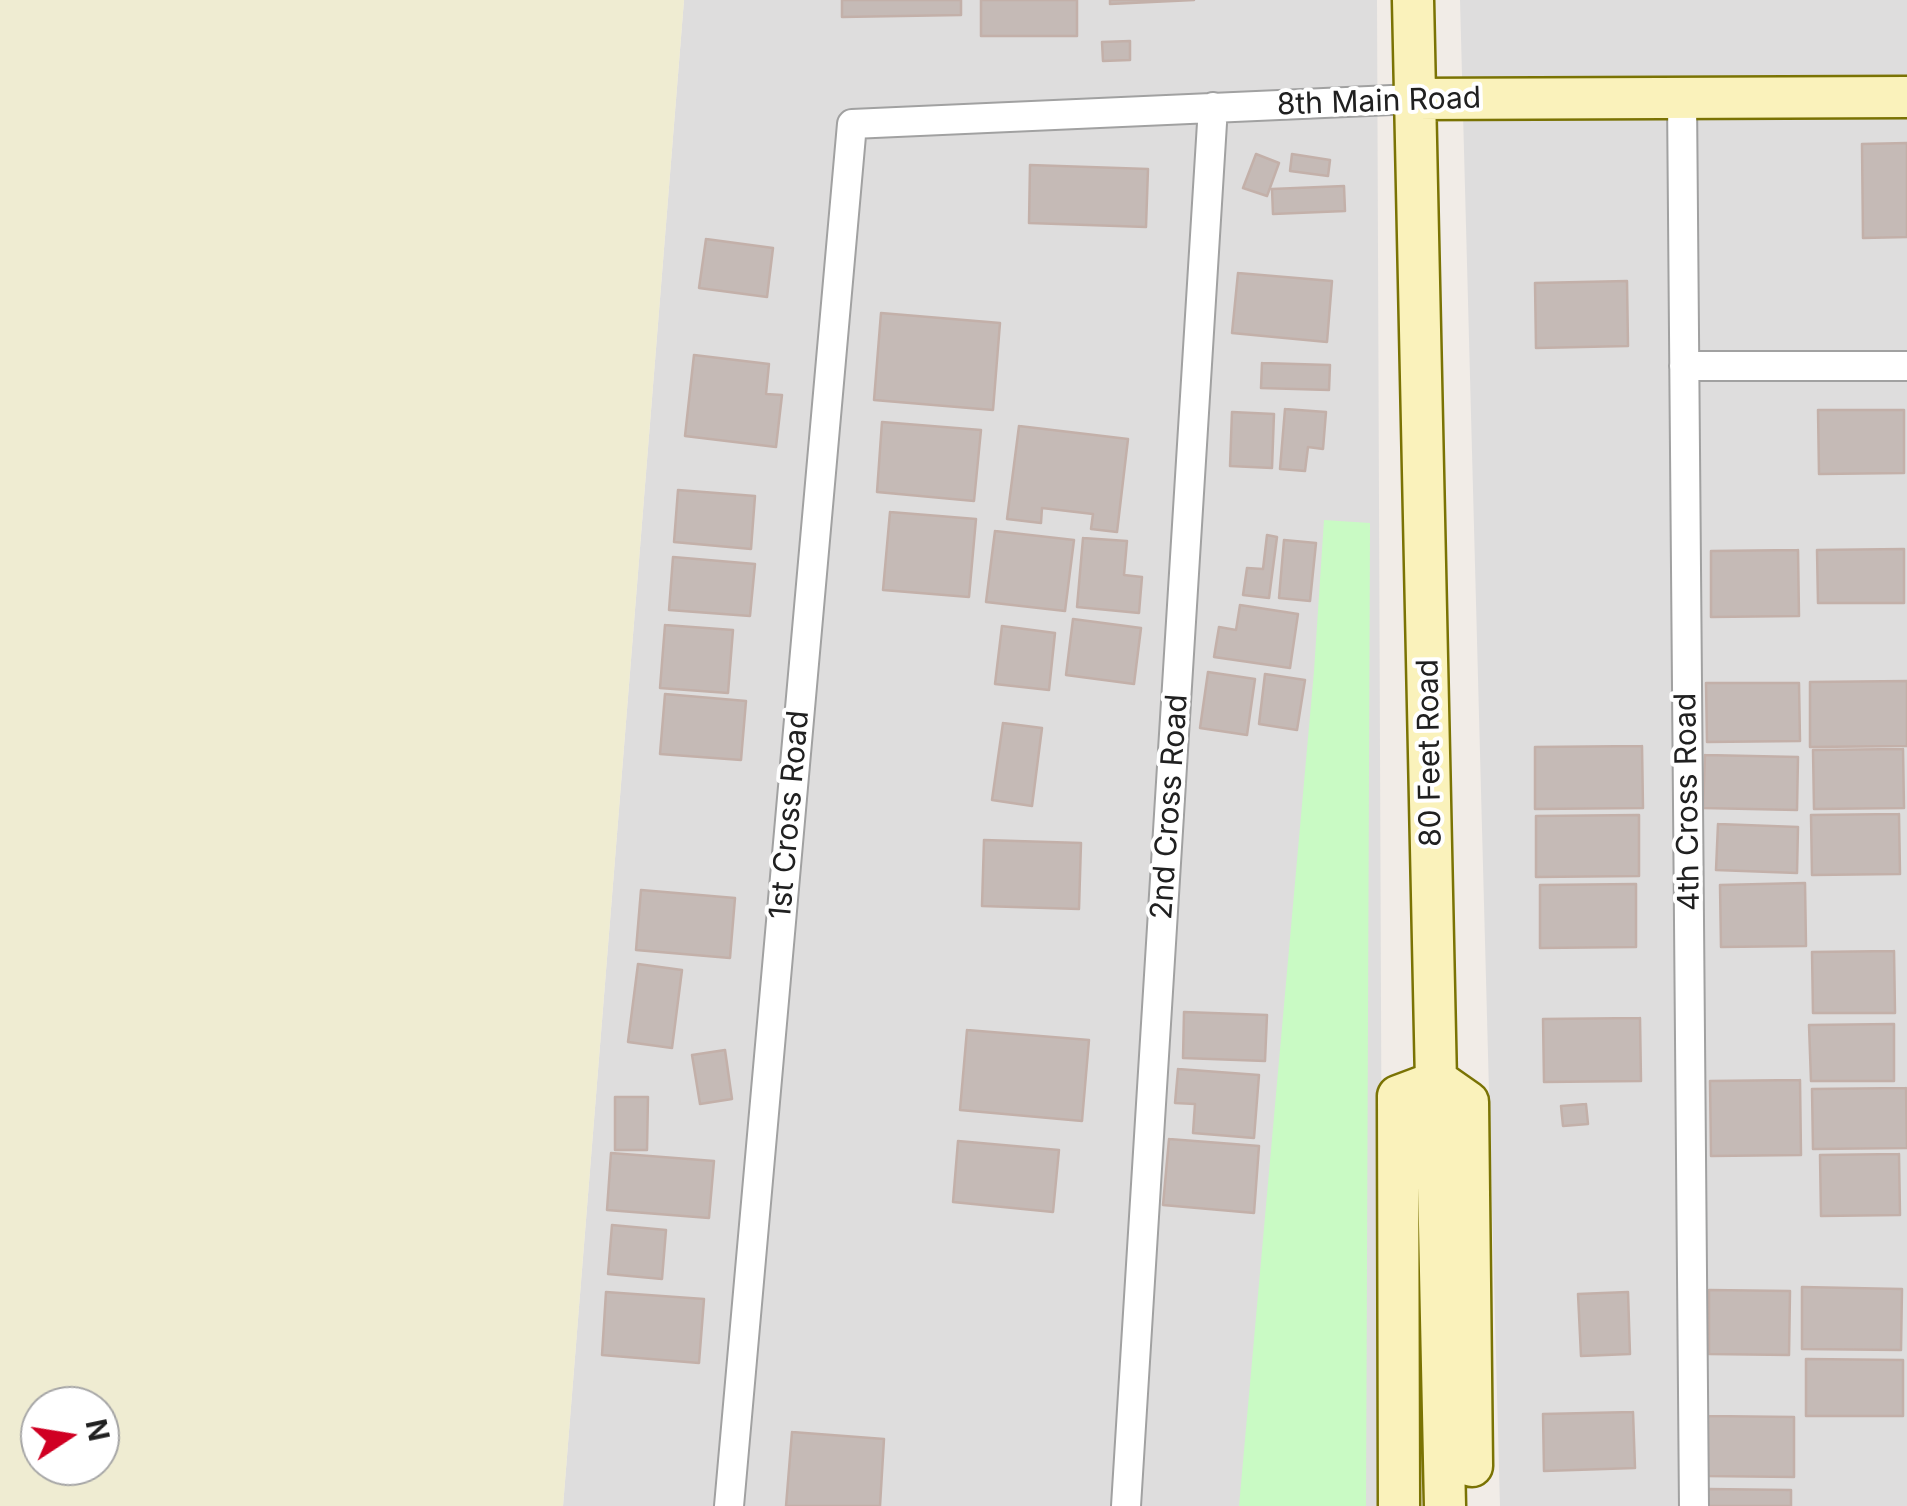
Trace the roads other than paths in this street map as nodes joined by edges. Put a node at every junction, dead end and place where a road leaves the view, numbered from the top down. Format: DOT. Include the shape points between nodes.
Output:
graph roads {
  1 [pos="1413,0"];
  2 [pos="1682,98"];
  3 [pos="1907,98"];
  4 [pos="1414,99"];
  5 [pos="1213,108"];
  6 [pos="852,124"];
  7 [pos="1684,366"];
  8 [pos="1907,366"];
  9 [pos="1438,1081"];
  10 [pos="729,1506"];
  11 [pos="1126,1506"];
  12 [pos="1399,1506"];
  13 [pos="1445,1506"];
  14 [pos="1472,1506"];
  15 [pos="1694,1506"];
  1 -- 4 [label="street, 80 Feet Road"];
  2 -- 3 [label="street, 8th Main Road"];
  2 -- 4 [label="street, 8th Main Road"];
  2 -- 7 [label="street, 4th Cross Road"];
  4 -- 5 [label="street, 8th Main Road"];
  4 -- 9 [label="street, 80 Feet Road"];
  5 -- 6 [label="street, 8th Main Road"];
  5 -- 11 [label="street, 2nd Cross Road"];
  6 -- 10 [label="street, 1st Cross Road"];
  7 -- 8 [label="street"];
  7 -- 15 [label="street, 4th Cross Road"];
  9 -- 12 [label="street" via="1398,1096"];
  9 -- 13 [label="street, 80 Feet Road"];
  9 -- 14 [label="street" via="1468,1102"];
}
